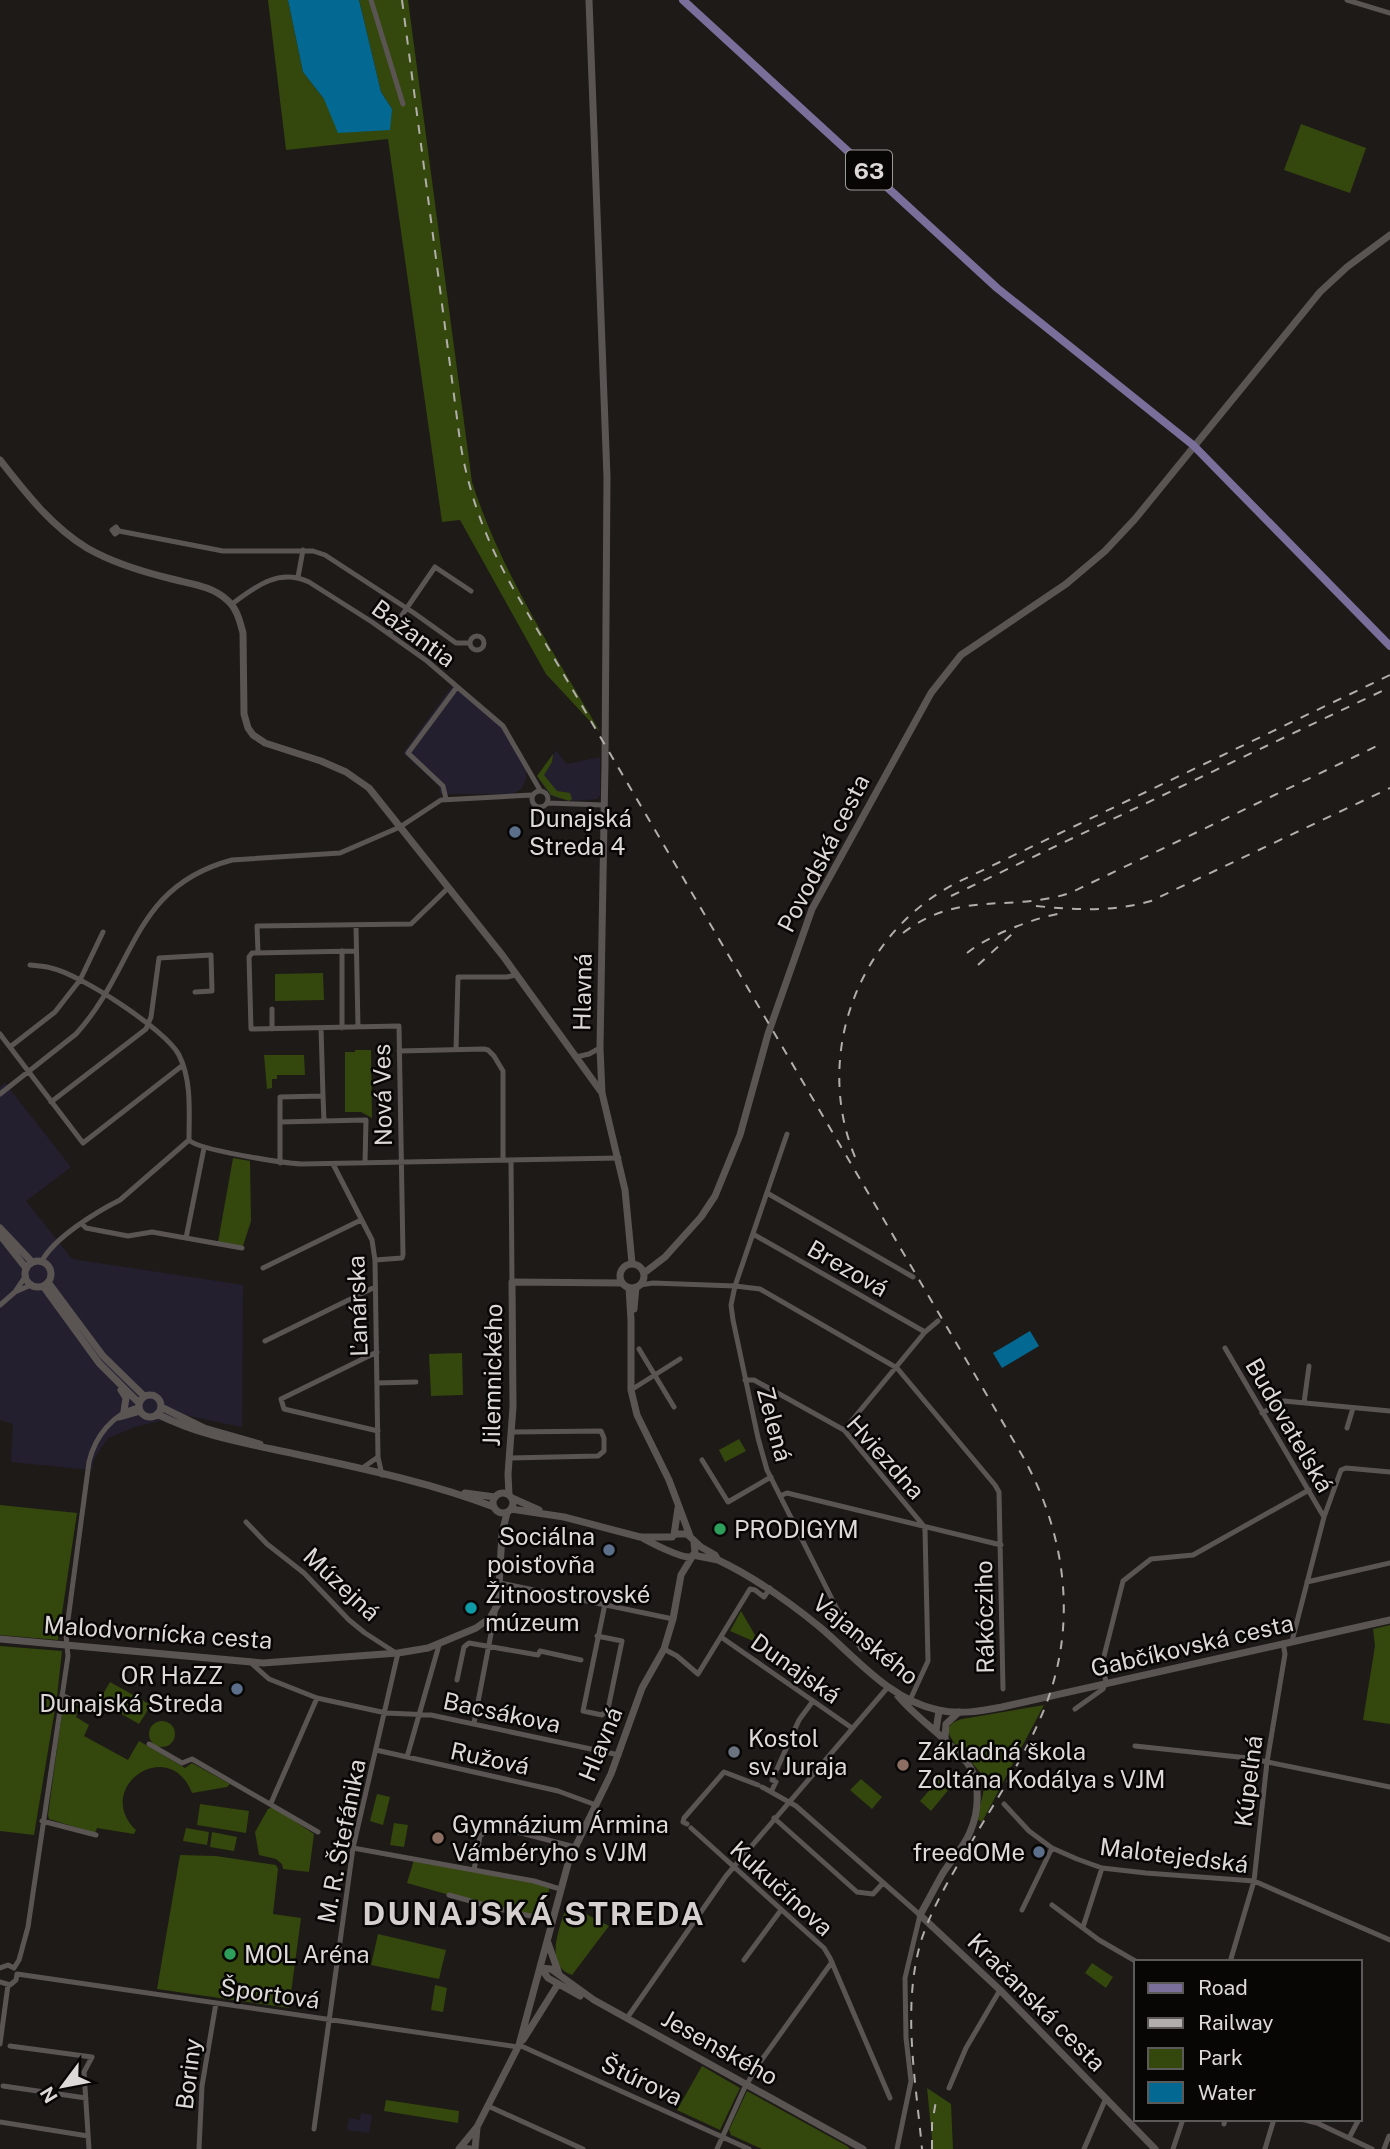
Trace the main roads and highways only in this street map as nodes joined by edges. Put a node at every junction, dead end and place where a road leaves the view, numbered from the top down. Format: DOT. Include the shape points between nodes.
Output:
graph roads {
  1 [pos="683,0"];
  2 [pos="1390,646"];
  1 -- 2 [label="main road, 63" via="997,288 1193,445"];
}
